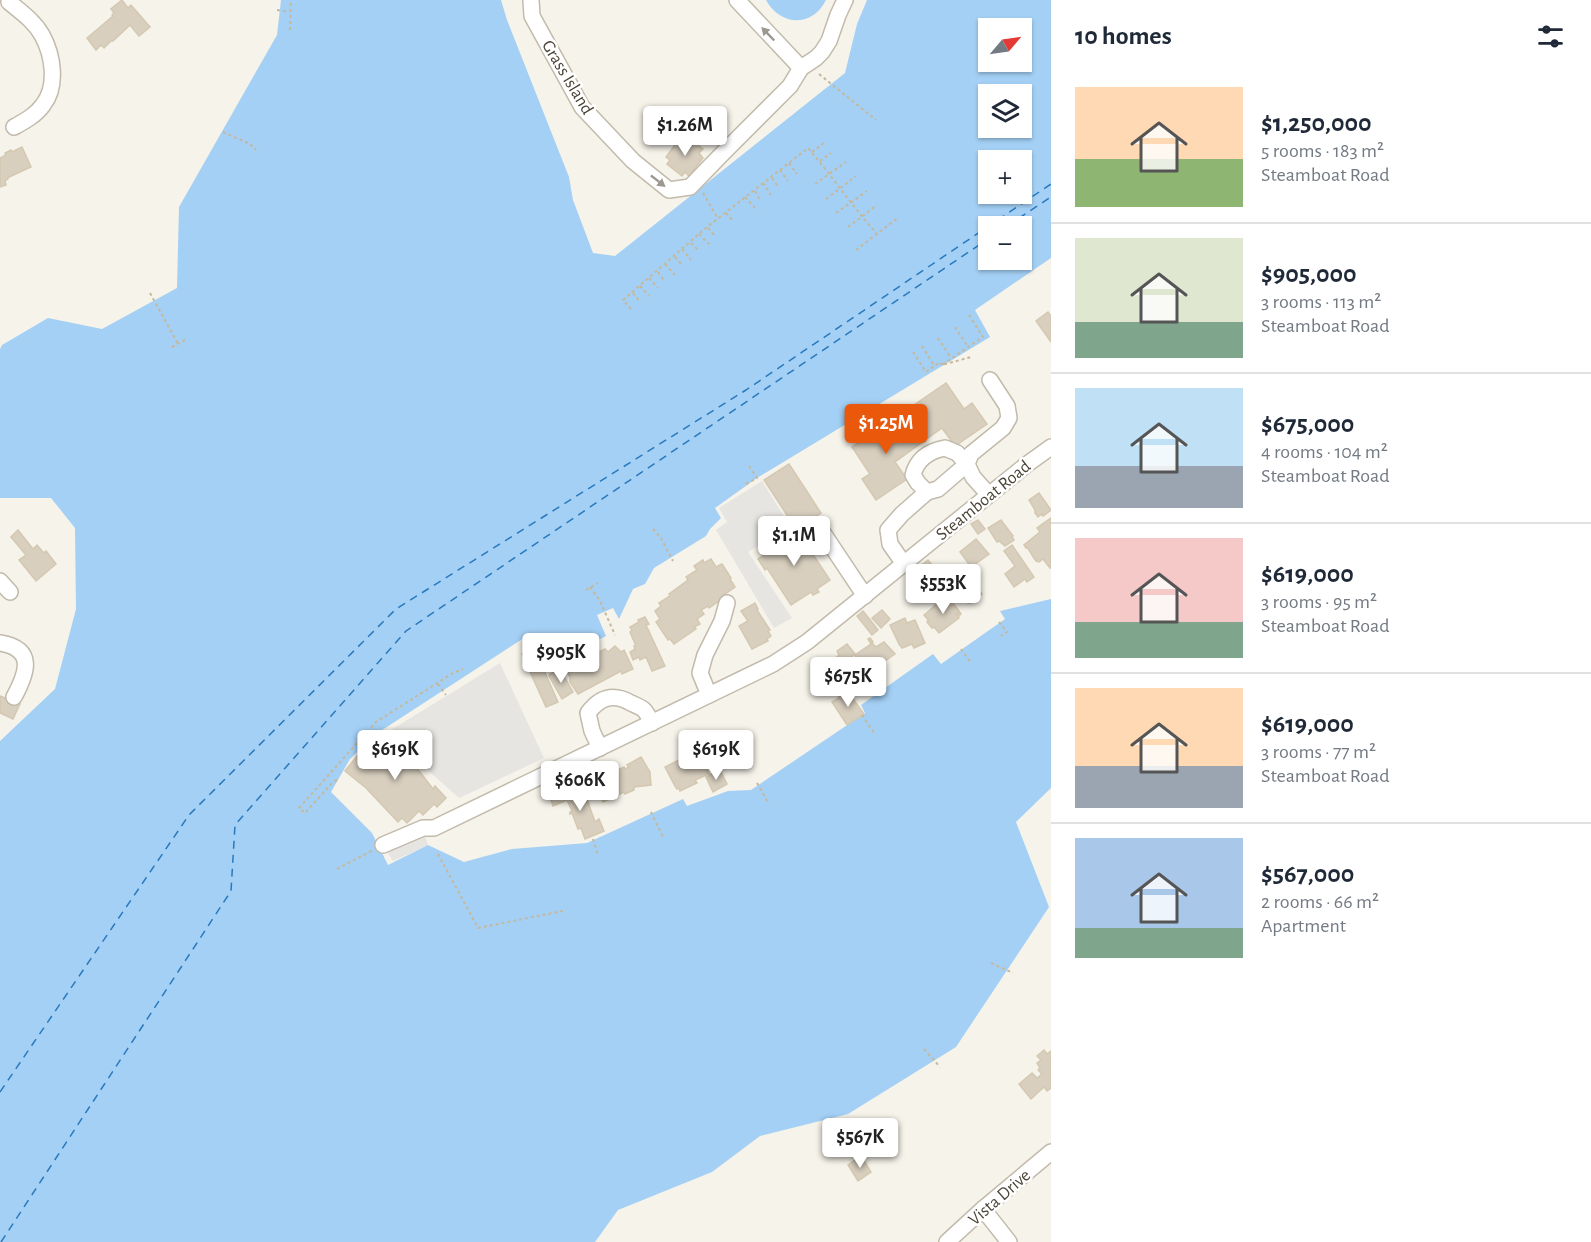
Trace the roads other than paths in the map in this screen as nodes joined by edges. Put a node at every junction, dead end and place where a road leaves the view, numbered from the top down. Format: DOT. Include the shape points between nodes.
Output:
graph roads {
  1 [pos="531,0"];
  2 [pos="737,0"];
  3 [pos="845,0"];
  4 [pos="6,5"];
  5 [pos="801,68"];
  6 [pos="14,127"];
  7 [pos="990,380"];
  8 [pos="1051,447"];
  9 [pos="967,464"];
  10 [pos="927,492"];
  11 [pos="989,495"];
  12 [pos="819,527"];
  13 [pos="904,564"];
  14 [pos="865,596"];
  15 [pos="727,603"];
  16 [pos="0,643"];
  17 [pos="709,695"];
  18 [pos="14,697"];
  19 [pos="652,723"];
  20 [pos="600,748"];
  21 [pos="383,845"];
  22 [pos="1051,1152"];
  23 [pos="983,1209"];
  24 [pos="947,1242"];
  25 [pos="1009,1242"];
  1 -- 5 [label="street, Grass Island, one-way" via="532,16 582,107 633,161 669,190 690,187 790,86"];
  5 -- 2 [label="street, one-way"];
  3 -- 5 [label="street, Grass Island" via="826,46"];
  4 -- 6 [label="street" via="41,34 53,70 43,106"];
  7 -- 9 [label="street" via="1007,406 1009,418 1003,428 971,454"];
  8 -- 11 [label="street, Steamboat Road"];
  9 -- 10 [label="street" via="938,489"];
  9 -- 10 [label="street" via="957,453 945,448 922,457 913,475"];
  9 -- 11 [label="street"];
  10 -- 13 [label="street" via="888,530 890,544"];
  11 -- 13 [label="street, Steamboat Road"];
  12 -- 14 [label="street"];
  13 -- 14 [label="street, Steamboat Road"];
  14 -- 17 [label="street, Steamboat Road" via="793,652"];
  15 -- 17 [label="street" via="700,673"];
  16 -- 18 [label="street" via="24,655 27,667"];
  17 -- 19 [label="street, Steamboat Road"];
  19 -- 20 [label="street, Steamboat Road"];
  19 -- 20 [label="street" via="645,710 624,699 606,698 588,713"];
  20 -- 21 [label="street, Steamboat Road" via="434,828 423,828"];
  22 -- 23 [label="street, Vista Drive"];
  23 -- 24 [label="street, Vista Drive"];
  23 -- 25 [label="street"];
}
